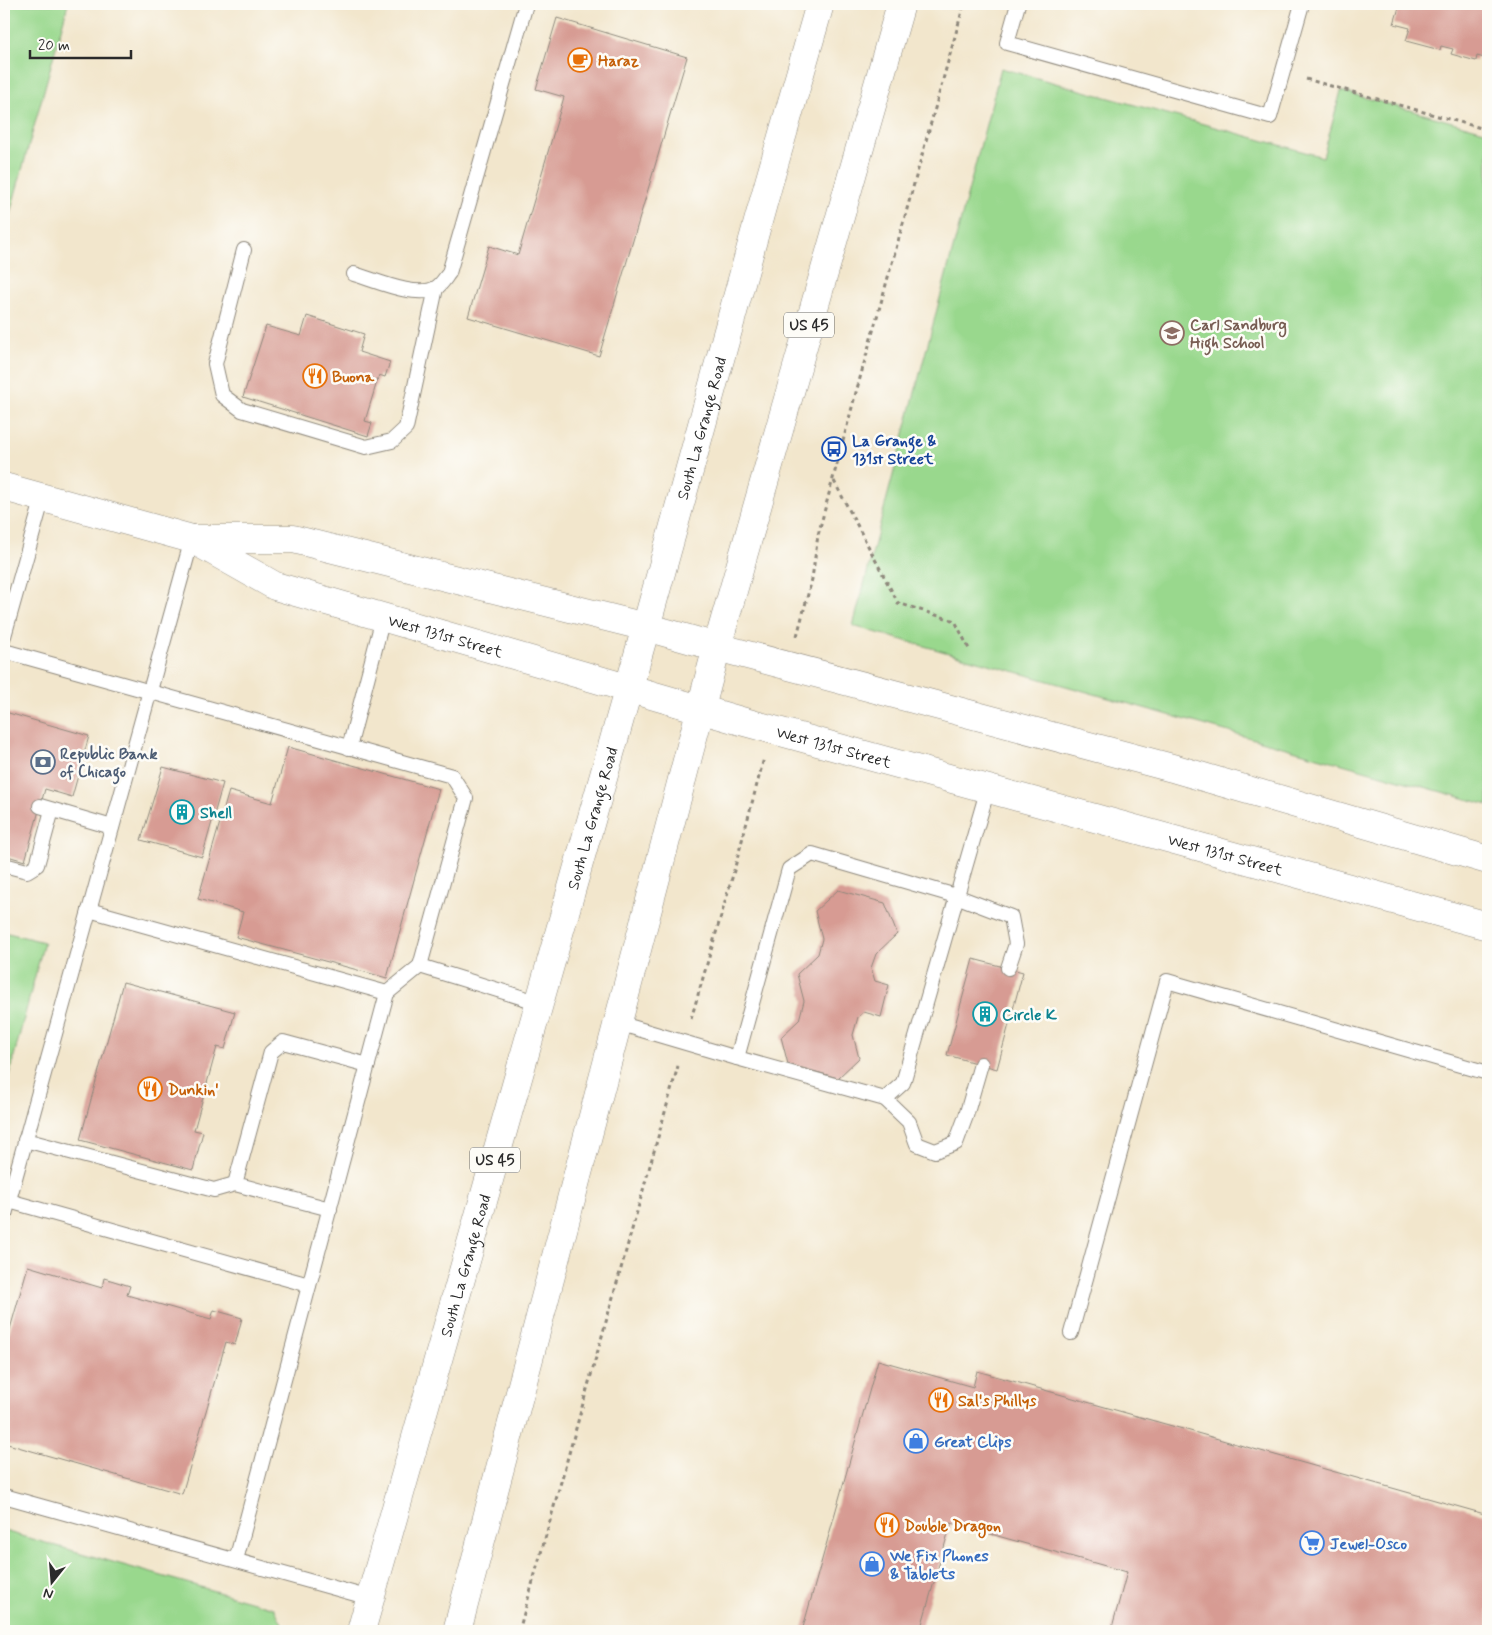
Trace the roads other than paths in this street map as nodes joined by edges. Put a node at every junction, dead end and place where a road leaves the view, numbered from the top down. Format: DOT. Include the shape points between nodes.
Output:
graph roads {
  1 [pos="526,4"];
  2 [pos="820,4"];
  3 [pos="901,4"];
  4 [pos="1018,4"];
  5 [pos="1302,4"];
  6 [pos="244,250"];
  7 [pos="354,274"];
  8 [pos="436,288"];
  9 [pos="4,487"];
  10 [pos="43,497"];
  11 [pos="192,539"];
  12 [pos="383,618"];
  13 [pos="646,627"];
  14 [pos="4,636"];
  15 [pos="717,647"];
  16 [pos="4,651"];
  17 [pos="629,688"];
  18 [pos="150,692"];
  19 [pos="701,708"];
  20 [pos="349,748"];
  21 [pos="988,788"];
  22 [pos="112,827"];
  23 [pos="1488,860"];
  24 [pos="4,865"];
  25 [pos="956,896"];
  26 [pos="89,910"];
  27 [pos="1488,926"];
  28 [pos="420,966"];
  29 [pos="1008,968"];
  30 [pos="387,993"];
  31 [pos="540,1003"];
  32 [pos="618,1023"];
  33 [pos="737,1058"];
  34 [pos="982,1064"];
  35 [pos="368,1065"];
  36 [pos="1488,1073"];
  37 [pos="885,1099"];
  38 [pos="25,1140"];
  39 [pos="235,1184"];
  40 [pos="8,1201"];
  41 [pos="330,1209"];
  42 [pos="4,1218"];
  43 [pos="309,1285"];
  44 [pos="1071,1333"];
  45 [pos="4,1496"];
  46 [pos="236,1560"];
  47 [pos="370,1598"];
  48 [pos="361,1631"];
  49 [pos="457,1631"];
  1 -- 8 [label="lane" via="449,273"];
  2 -- 13 [label="main road, South La Grange Road / US 45"];
  3 -- 15 [label="main road, US 45"];
  4 -- 5 [label="lane" via="1007,43 1270,117"];
  6 -- 8 [label="lane" via="215,364 222,395 242,410 366,447 392,441 406,428"];
  7 -- 8 [label="lane" via="414,292"];
  9 -- 10 [label="main road, West 131st Street"];
  10 -- 11 [label="main road, West 131st Street"];
  10 -- 14 [label="lane"];
  11 -- 12 [label="main road, West 131st Street" via="275,586"];
  11 -- 13 [label="main road, West 131st Street" via="293,538"];
  11 -- 18 [label="lane"];
  12 -- 17 [label="main road, West 131st Street"];
  12 -- 20 [label="lane"];
  13 -- 15 [label="main road, West 131st Street"];
  13 -- 17 [label="main road, South La Grange Road / US 45"];
  15 -- 19 [label="main road, US 45"];
  15 -- 23 [label="main road, West 131st Street" via="1176,769"];
  16 -- 18 [label="lane"];
  17 -- 19 [label="main road, West 131st Street"];
  17 -- 31 [label="main road, South La Grange Road / US 45"];
  18 -- 20 [label="lane"];
  18 -- 22 [label="lane"];
  19 -- 21 [label="main road, West 131st Street"];
  19 -- 32 [label="main road, US 45"];
  20 -- 28 [label="lane" via="452,776 466,798"];
  21 -- 25 [label="lane"];
  21 -- 27 [label="main road, West 131st Street"];
  22 -- 24 [label="lane" via="46,808 38,838 37,865 27,871"];
  22 -- 26 [label="lane"];
  25 -- 29 [label="lane" via="1011,917 1016,944"];
  25 -- 33 [label="lane" via="812,854 789,869"];
  25 -- 37 [label="lane" via="904,1083"];
  26 -- 30 [label="lane"];
  26 -- 38 [label="lane"];
  28 -- 30 [label="lane"];
  28 -- 31 [label="lane"];
  30 -- 35 [label="lane"];
  31 -- 47 [label="main road, South La Grange Road / US 45"];
  32 -- 33 [label="lane"];
  32 -- 49 [label="main road, US 45"];
  33 -- 37 [label="lane"];
  34 -- 37 [label="lane" via="956,1143 935,1151 917,1144 909,1122"];
  35 -- 39 [label="lane" via="283,1042 270,1052"];
  35 -- 41 [label="lane"];
  36 -- 44 [label="lane" via="1167,981"];
  38 -- 39 [label="lane" via="214,1190"];
  38 -- 40 [label="lane"];
  39 -- 41 [label="lane"];
  40 -- 42 [label="lane"];
  40 -- 43 [label="lane"];
  41 -- 43 [label="lane"];
  43 -- 46 [label="lane"];
  45 -- 46 [label="lane"];
  46 -- 47 [label="lane"];
  47 -- 48 [label="main road, South La Grange Road / US 45"];
}
